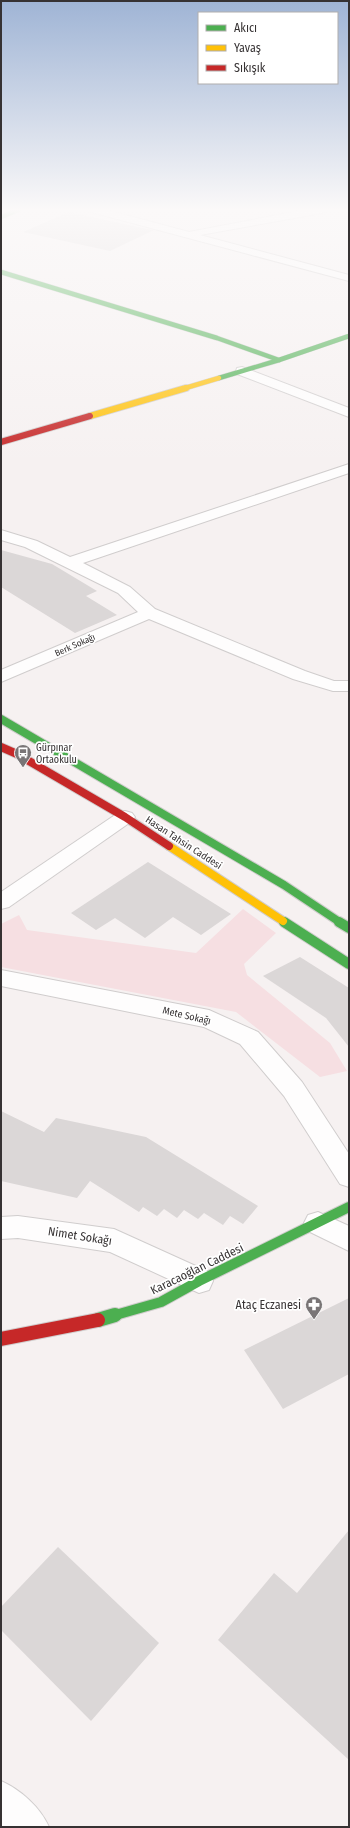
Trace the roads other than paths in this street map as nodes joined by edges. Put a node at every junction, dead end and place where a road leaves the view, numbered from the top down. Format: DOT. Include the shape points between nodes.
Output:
graph roads {
  1 [pos="77,295"];
  2 [pos="348,326"];
  3 [pos="334,331"];
  4 [pos="349,336"];
  5 [pos="278,350"];
  6 [pos="264,355"];
  7 [pos="249,359"];
  8 [pos="279,360"];
  9 [pos="242,371"];
  10 [pos="349,413"];
  11 [pos="1,442"];
  12 [pos="349,468"];
  13 [pos="1,535"];
  14 [pos="68,563"];
  15 [pos="149,613"];
  16 [pos="1,678"];
  17 [pos="349,686"];
  18 [pos="1,719"];
  19 [pos="1,747"];
  20 [pos="125,817"];
  21 [pos="1,902"];
  22 [pos="349,928"];
  23 [pos="349,964"];
  24 [pos="1,978"];
  25 [pos="349,1176"];
  26 [pos="349,1208"];
  27 [pos="318,1223"];
  28 [pos="1,1228"];
  29 [pos="349,1238"];
  30 [pos="199,1281"];
  31 [pos="1,1339"];
  32 [pos="1,1800"];
  33 [pos="30,1827"];
  1 -- 6 [label="main road"];
  2 -- 3 [label="main road"];
  4 -- 8 [label="main road"];
  5 -- 6 [label="main road"];
  6 -- 7 [label="main road"];
  6 -- 8 [label="main road"];
  8 -- 9 [label="main road"];
  9 -- 10 [label="street"];
  9 -- 11 [label="main road"];
  12 -- 14 [label="street"];
  13 -- 14 [label="street" via="31,544"];
  14 -- 15 [label="street" via="124,590"];
  15 -- 16 [label="street, Berk Sokağı"];
  15 -- 17 [label="street" via="299,675 333,686"];
  18 -- 22 [label="main road, Hasan Tahsin Caddesi" via="278,881"];
  19 -- 20 [label="main road, Hasan Tahsin Caddesi"];
  20 -- 21 [label="street"];
  20 -- 23 [label="main road, Hasan Tahsin Caddesi"];
  24 -- 25 [label="street, Mete Sokağı" via="209,1019 250,1038 293,1089"];
  26 -- 27 [label="main road, Karacaoğlan Caddesi"];
  27 -- 29 [label="street"];
  27 -- 30 [label="main road, Karacaoğlan Caddesi"];
  28 -- 30 [label="street, Nimet Sokağı" via="18,1227 114,1241"];
  30 -- 31 [label="main road, Karacaoğlan Caddesi" via="161,1302 106,1319"];
  32 -- 33 [label="street"];
}
